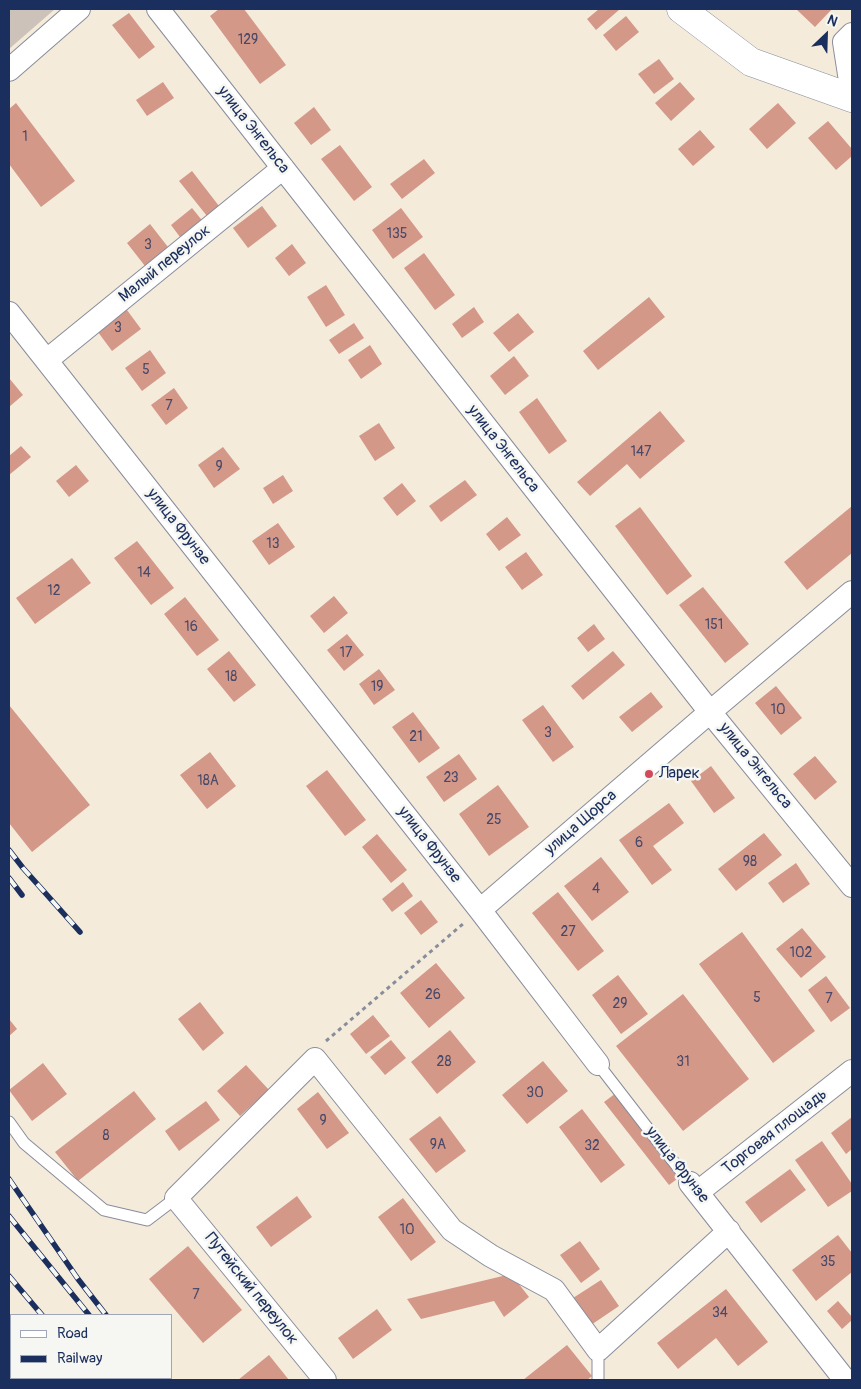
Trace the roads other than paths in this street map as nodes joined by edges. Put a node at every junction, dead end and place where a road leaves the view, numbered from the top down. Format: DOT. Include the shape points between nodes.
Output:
graph roads {
  1 [pos="79,9"];
  2 [pos="158,9"];
  3 [pos="682,9"];
  4 [pos="852,34"];
  5 [pos="9,70"];
  6 [pos="852,96"];
  7 [pos="283,168"];
  8 [pos="9,313"];
  9 [pos="46,360"];
  10 [pos="852,592"];
  11 [pos="710,712"];
  12 [pos="852,886"];
  13 [pos="480,910"];
  14 [pos="598,1064"];
  15 [pos="852,1071"];
  16 [pos="9,1122"];
  17 [pos="694,1187"];
  18 [pos="176,1198"];
  19 [pos="729,1231"];
  20 [pos="598,1350"];
  21 [pos="325,1380"];
  22 [pos="598,1380"];
  23 [pos="845,1380"];
  1 -- 5 [label="street"];
  2 -- 7 [label="street, улица Энгельса"];
  3 -- 6 [label="street" via="751,62"];
  4 -- 6 [label="street" via="844,42"];
  7 -- 9 [label="street, Малый переулок"];
  7 -- 11 [label="street, улица Энгельса"];
  8 -- 9 [label="street, улица Фрунзе"];
  9 -- 13 [label="street, улица Фрунзе"];
  10 -- 11 [label="street, улица Щорса"];
  11 -- 12 [label="street, улица Энгельса"];
  11 -- 13 [label="street, улица Щорса"];
  13 -- 14 [label="street, улица Фрунзе"];
  14 -- 17 [label="lane, улица Фрунзе"];
  15 -- 17 [label="street, Торговая площадь"];
  16 -- 18 [label="lane" via="24,1144 104,1210 147,1220"];
  17 -- 19 [label="street, улица Фрунзе"];
  18 -- 20 [label="street" via="315,1058 452,1230 491,1256 554,1290"];
  18 -- 21 [label="street, Путейский переулок"];
  19 -- 20 [label="street"];
  19 -- 23 [label="street, улица Фрунзе"];
  20 -- 22 [label="lane"];
}
